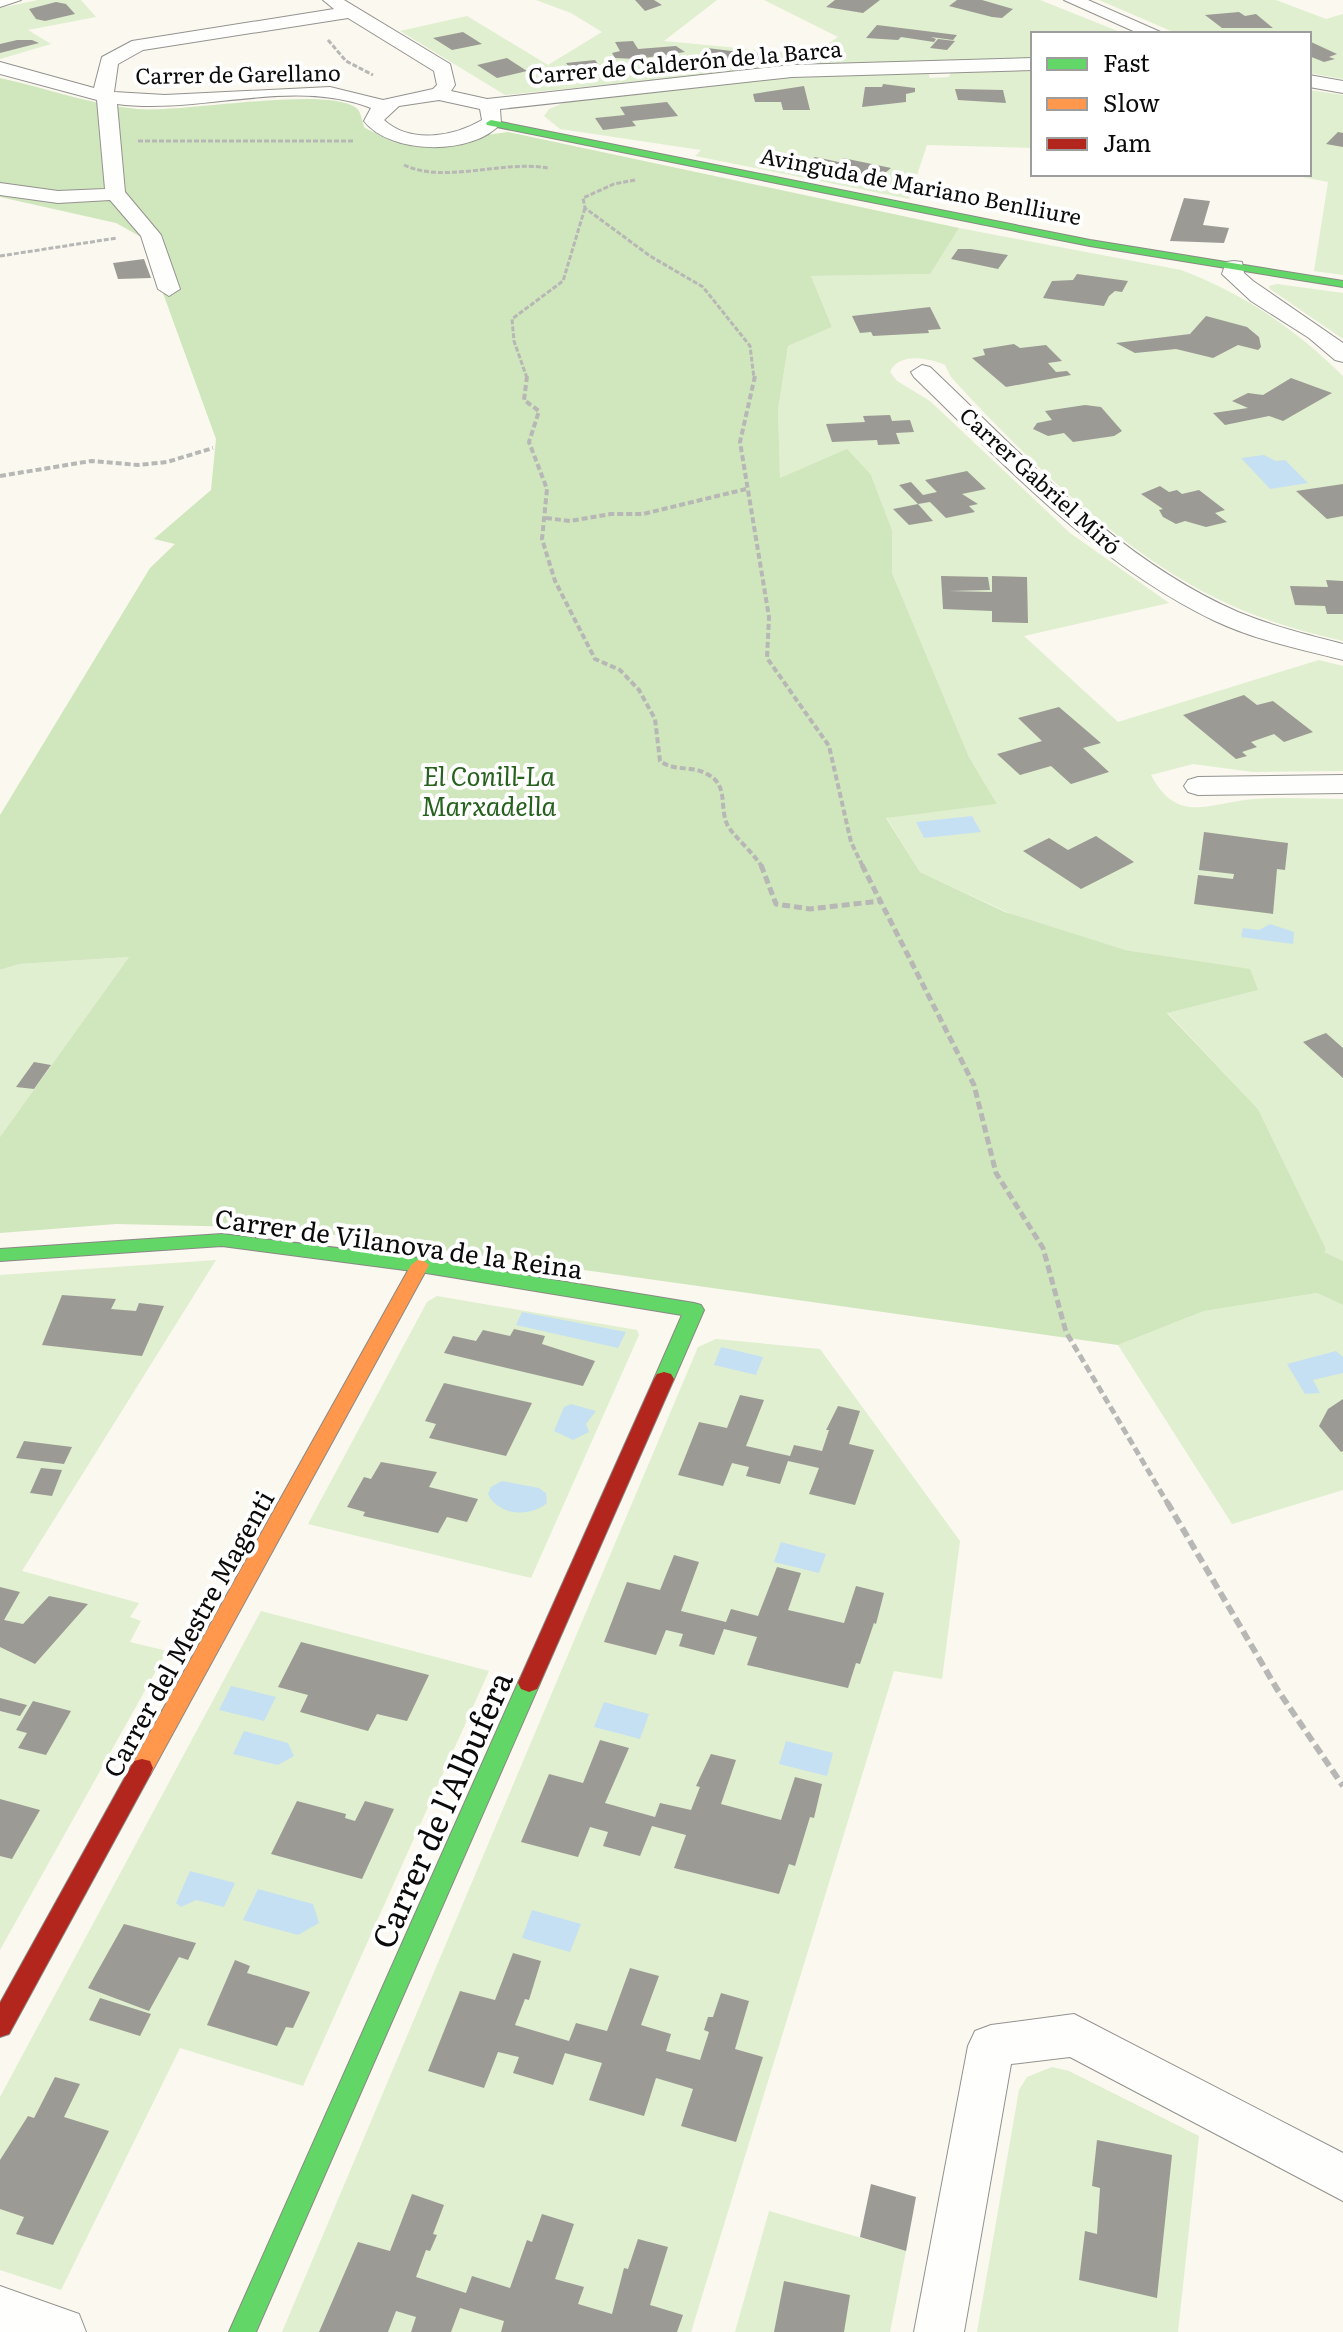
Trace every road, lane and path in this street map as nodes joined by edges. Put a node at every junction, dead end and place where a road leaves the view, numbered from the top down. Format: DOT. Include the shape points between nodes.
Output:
graph roads {
  1 [pos="12,0"];
  2 [pos="332,0"];
  3 [pos="1073,0"];
  4 [pos="0,2"];
  5 [pos="350,12"];
  6 [pos="1151,32"];
  7 [pos="324,36"];
  8 [pos="1031,64"];
  9 [pos="0,68"];
  10 [pos="1311,81"];
  11 [pos="1343,87"];
  12 [pos="439,94"];
  13 [pos="106,97"];
  14 [pos="407,97"];
  15 [pos="382,106"];
  16 [pos="489,114"];
  17 [pos="110,133"];
  18 [pos="359,142"];
  19 [pos="399,163"];
  20 [pos="695,164"];
  21 [pos="548,168"];
  22 [pos="0,189"];
  23 [pos="115,193"];
  24 [pos="585,208"];
  25 [pos="130,236"];
  26 [pos="0,256"];
  27 [pos="1234,267"];
  28 [pos="1343,284"];
  29 [pos="169,289"];
  30 [pos="1343,355"];
  31 [pos="922,372"];
  32 [pos="213,448"];
  33 [pos="0,476"];
  34 [pos="746,489"];
  35 [pos="546,518"];
  36 [pos="1343,652"];
  37 [pos="1343,784"];
  38 [pos="1198,786"];
  39 [pos="880,901"];
  40 [pos="0,1255"];
  41 [pos="420,1265"];
  42 [pos="694,1310"];
  43 [pos="1343,1786"];
  44 [pos="0,2026"];
  45 [pos="1343,2178"];
  46 [pos="0,2311"];
  47 [pos="61,2332"];
  48 [pos="242,2332"];
  49 [pos="939,2332"];
  1 -- 4 [label="street"];
  2 -- 5 [label="street"];
  3 -- 6 [label="street"];
  5 -- 12 [label="street" via="443,68 446,85"];
  5 -- 13 [label="street" via="138,45 109,61 103,84"];
  7 -- 14 [label="path" via="346,61"];
  8 -- 16 [label="street, Carrer de Calderón de la Barca" via="792,71"];
  9 -- 13 [label="street, Carrer de Garellano"];
  10 -- 11 [label="street"];
  12 -- 14 [label="street"];
  12 -- 16 [label="street"];
  13 -- 15 [label="street, Carrer de Garellano" via="171,100 317,93 370,99"];
  13 -- 17 [label="street"];
  14 -- 15 [label="street"];
  15 -- 16 [label="street" via="374,121 379,128 408,138 467,135"];
  16 -- 20 [label="street, Avinguda de Mariano Benlliure"];
  17 -- 18 [label="path" via="142,143"];
  17 -- 23 [label="street"];
  19 -- 21 [label="path" via="421,173 526,164"];
  20 -- 24 [label="path" via="684,173 594,190 583,198"];
  20 -- 27 [label="street, Avinguda de Mariano Benlliure"];
  22 -- 23 [label="street" via="46,199"];
  23 -- 29 [label="street" via="151,235"];
  24 -- 34 [label="path" via="703,287 750,346 755,374 740,442"];
  24 -- 35 [label="path" via="575,227 564,280 512,319 514,341 528,372 524,400 539,411 529,442 547,489"];
  25 -- 26 [label="path"];
  27 -- 28 [label="street, Avinguda de Mariano Benlliure"];
  27 -- 30 [label="street" via="1243,286 1310,327"];
  31 -- 36 [label="street, Carrer Gabriel Miró" via="1063,505 1176,590 1269,633"];
  32 -- 33 [label="path" via="167,462 91,461"];
  34 -- 35 [label="path" via="643,514"];
  34 -- 39 [label="path" via="769,617 767,658 829,746 851,842"];
  35 -- 39 [label="path" via="542,539 555,581 595,659 620,670 639,690 655,719 660,761 673,771 702,771 718,783 726,800 727,824 747,841 766,871 776,904 810,909"];
  37 -- 38 [label="street"];
  39 -- 43 [label="path" via="974,1085 996,1173 1043,1248 1066,1332 1277,1689"];
  40 -- 41 [label="street, Carrer de Vilanova de la Reina" via="222,1240"];
  41 -- 42 [label="street, Carrer de Vilanova de la Reina"];
  41 -- 44 [label="street, Carrer del Mestre Magenti"];
  42 -- 48 [label="street, Carrer de l'Albufera"];
  45 -- 49 [label="street" via="1074,2035 991,2046"];
  46 -- 47 [label="street"];
}
